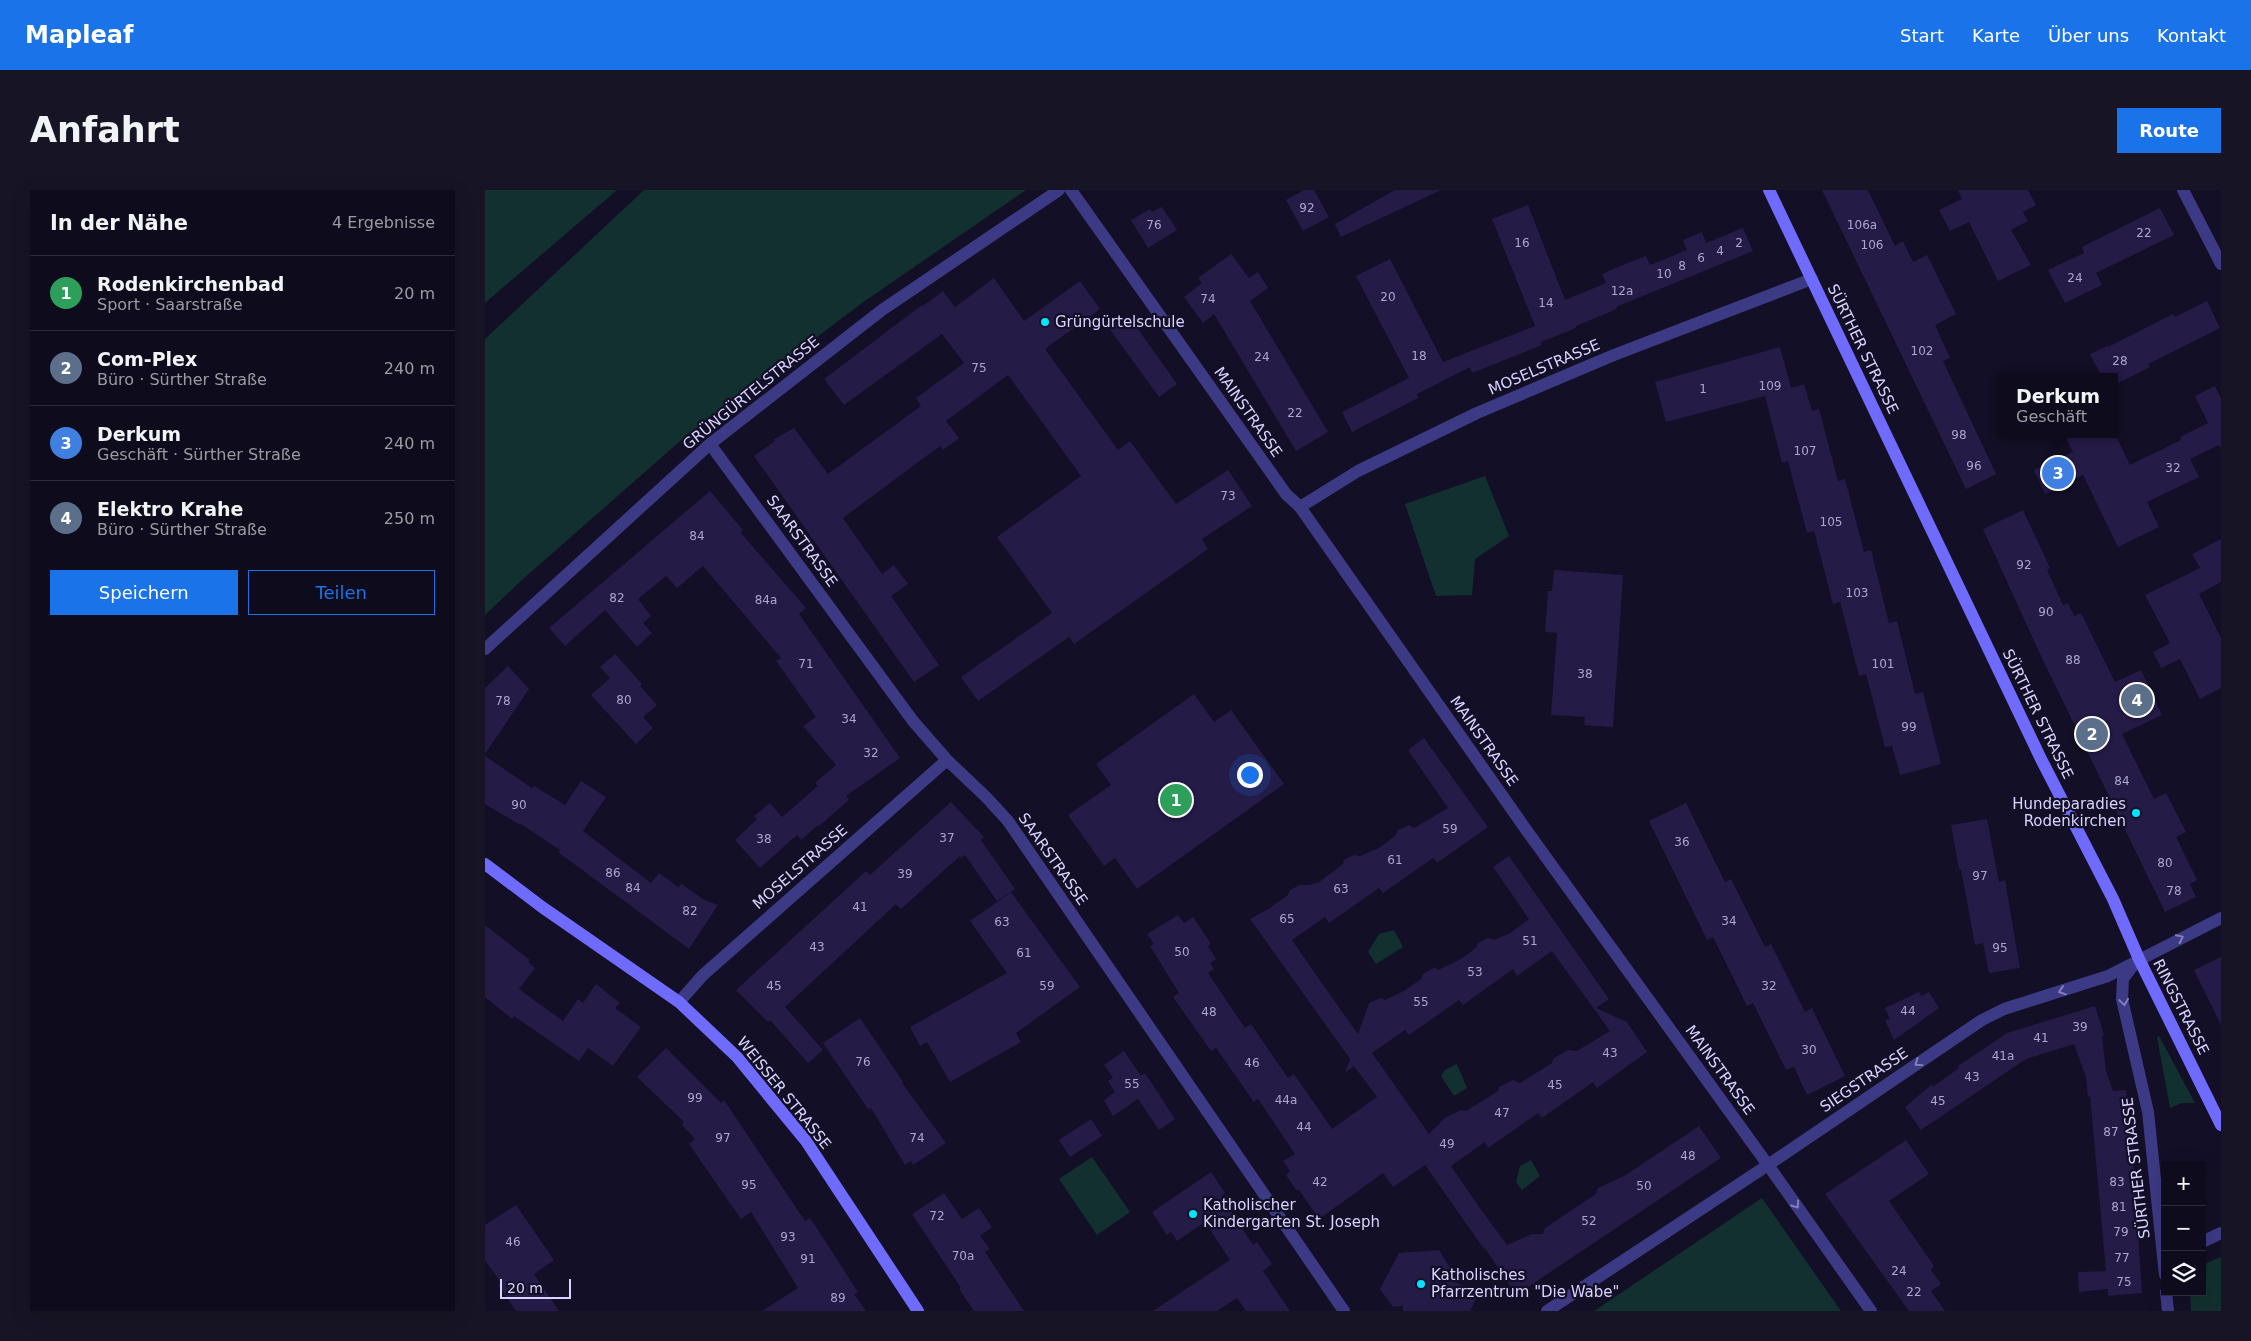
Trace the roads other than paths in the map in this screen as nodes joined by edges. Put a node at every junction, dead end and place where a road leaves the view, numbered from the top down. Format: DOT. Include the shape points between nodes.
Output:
graph roads {
  1 [pos="1059,190"];
  2 [pos="1071,190"];
  3 [pos="1769,190"];
  4 [pos="2183,190"];
  5 [pos="2221,264"];
  6 [pos="1812,279"];
  7 [pos="711,444"];
  8 [pos="1300,507"];
  9 [pos="485,649"];
  10 [pos="947,760"];
  11 [pos="485,864"];
  12 [pos="2221,918"];
  13 [pos="2139,959"];
  14 [pos="679,1002"];
  15 [pos="2221,1125"];
  16 [pos="1769,1165"];
  17 [pos="2221,1233"];
  18 [pos="2206,1240"];
  19 [pos="2163,1251"];
  20 [pos="2166,1296"];
  21 [pos="919,1311"];
  22 [pos="1344,1311"];
  23 [pos="1547,1311"];
  24 [pos="1871,1311"];
  25 [pos="2168,1311"];
  1 -- 7 [label="street, GRÜNGÜRTELSTRASSE" via="882,310"];
  2 -- 8 [label="street, MAINSTRASSE" via="1286,494"];
  3 -- 6 [label="street, SÜRTHER STRASSE"];
  4 -- 5 [label="street"];
  6 -- 8 [label="street, MOSELSTRASSE" via="1614,355 1477,413 1358,470"];
  6 -- 13 [label="street, SÜRTHER STRASSE"];
  7 -- 9 [label="street, GRÜNGÜRTELSTRASSE"];
  7 -- 10 [label="street, SAARSTRASSE" via="913,721"];
  8 -- 16 [label="street, MAINSTRASSE" via="1527,831"];
  10 -- 14 [label="street, MOSELSTRASSE" via="703,975"];
  10 -- 22 [label="street, SAARSTRASSE" via="1008,821"];
  11 -- 14 [label="street, WEISSER STRASSE" via="542,908"];
  13 -- 12 [label="street, SIEGSTRASSE, one-way"];
  13 -- 15 [label="street, RINGSTRASSE"];
  13 -- 16 [label="street, SIEGSTRASSE, one-way" via="2108,976 2004,1009 1982,1020"];
  13 -- 19 [label="street, SÜRTHER STRASSE, one-way" via="2123,979 2122,999 2148,1112"];
  14 -- 21 [label="street, WEISSER STRASSE" via="737,1056 806,1141"];
  16 -- 23 [label="street, SIEGSTRASSE"];
  16 -- 24 [label="street, MAINSTRASSE, one-way"];
  17 -- 18 [label="street"];
  20 -- 25 [label="street"];
}
